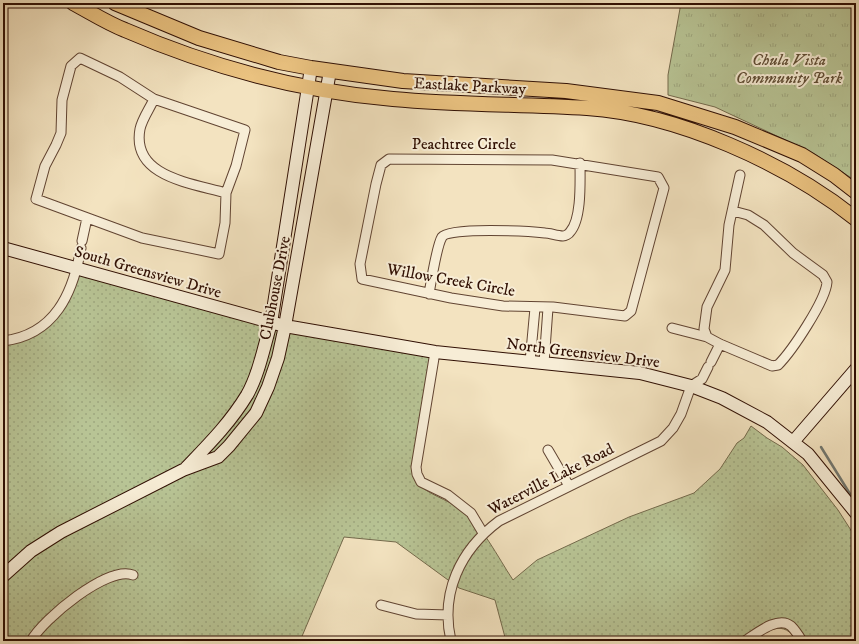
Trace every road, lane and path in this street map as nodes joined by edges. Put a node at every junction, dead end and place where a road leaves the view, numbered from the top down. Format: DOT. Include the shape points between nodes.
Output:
graph roads {
  1 [pos="73,3"];
  2 [pos="115,3"];
  3 [pos="312,68"];
  4 [pos="330,71"];
  5 [pos="308,87"];
  6 [pos="326,91"];
  7 [pos="154,99"];
  8 [pos="658,103"];
  9 [pos="617,112"];
  10 [pos="580,163"];
  11 [pos="740,175"];
  12 [pos="662,182"];
  13 [pos="856,192"];
  14 [pos="226,194"];
  15 [pos="733,211"];
  16 [pos="87,218"];
  17 [pos="856,219"];
  18 [pos="3,248"];
  19 [pos="78,269"];
  20 [pos="362,279"];
  21 [pos="429,294"];
  22 [pos="536,308"];
  23 [pos="548,308"];
  24 [pos="271,323"];
  25 [pos="285,326"];
  26 [pos="672,328"];
  27 [pos="707,337"];
  28 [pos="3,341"];
  29 [pos="720,344"];
  30 [pos="435,352"];
  31 [pos="530,362"];
  32 [pos="544,363"];
  33 [pos="856,370"];
  34 [pos="691,386"];
  35 [pos="793,442"];
  36 [pos="548,450"];
  37 [pos="183,470"];
  38 [pos="568,486"];
  39 [pos="856,513"];
  40 [pos="483,533"];
  41 [pos="134,575"];
  42 [pos="3,576"];
  43 [pos="381,605"];
  44 [pos="448,615"];
  45 [pos="30,641"];
  46 [pos="451,641"];
  47 [pos="745,641"];
  48 [pos="802,641"];
  1 -- 5 [label="main road, Eastlake Parkway" via="122,29 177,52 240,72"];
  2 -- 3 [label="main road, Eastlake Parkway" via="199,38 278,62"];
  3 -- 4 [label="main road, Eastlake Parkway"];
  3 -- 5 [label="street, Clubhouse Drive"];
  4 -- 6 [label="street, Clubhouse Drive"];
  4 -- 8 [label="main road, Eastlake Parkway" via="403,81 566,91"];
  5 -- 6 [label="main road, Eastlake Parkway"];
  5 -- 24 [label="street, Clubhouse Drive"];
  6 -- 9 [label="main road, Eastlake Parkway" via="470,105 589,108"];
  6 -- 25 [label="street, Clubhouse Drive"];
  7 -- 14 [label="street" via="140,128 139,142 143,157 162,174"];
  7 -- 14 [label="street" via="245,130"];
  7 -- 16 [label="street" via="120,77 80,58 71,66 62,100 61,133 45,166 36,199"];
  8 -- 9 [label="main road" via="651,108 626,106"];
  8 -- 13 [label="main road, Eastlake Parkway" via="735,127 802,155"];
  9 -- 17 [label="main road, Eastlake Parkway" via="703,134 748,153 798,180"];
  10 -- 12 [label="street, Peachtree Circle" via="658,177"];
  10 -- 20 [label="street, Peachtree Circle" via="552,160 389,159 381,165 376,184 360,264"];
  10 -- 21 [label="street" via="578,210 570,233 564,236 546,233 470,231 449,233 443,236 438,244"];
  11 -- 15 [label="street"];
  12 -- 23 [label="street, Willow Creek Circle" via="664,188 632,311 624,316 610,316 575,309"];
  14 -- 16 [label="street" via="225,223 219,254 142,238"];
  15 -- 27 [label="street" via="729,225 725,270 707,307 704,329"];
  15 -- 29 [label="street" via="748,215 764,225 793,253 823,275 827,289 800,337 778,365 772,366"];
  16 -- 19 [label="street"];
  18 -- 19 [label="street, South Greensview Drive"];
  19 -- 24 [label="street, South Greensview Drive"];
  19 -- 28 [label="street" via="65,302 52,318 27,335"];
  20 -- 21 [label="street, Willow Creek Circle"];
  21 -- 22 [label="street, Willow Creek Circle" via="503,306"];
  22 -- 23 [label="street, Willow Creek Circle"];
  22 -- 31 [label="street, Willow Creek Circle"];
  23 -- 32 [label="street"];
  24 -- 25 [label="street, South Greensview Drive"];
  24 -- 37 [label="street, Clubhouse Drive" via="247,394 230,420"];
  25 -- 30 [label="street, North Greensview Drive"];
  25 -- 37 [label="street, Clubhouse Drive" via="273,372 256,413 218,457"];
  26 -- 27 [label="street"];
  27 -- 29 [label="street"];
  29 -- 34 [label="street" via="702,379"];
  30 -- 31 [label="street, North Greensview Drive"];
  30 -- 40 [label="street" via="416,467 417,474 424,485 448,495 471,513"];
  31 -- 32 [label="street, North Greensview Drive"];
  32 -- 34 [label="street, North Greensview Drive" via="640,373"];
  33 -- 35 [label="street"];
  34 -- 35 [label="street, North Greensview Drive" via="722,398 767,422"];
  34 -- 38 [label="street, Waterville Lake Road" via="681,414 661,441"];
  35 -- 39 [label="street, North Greensview Drive" via="818,465"];
  36 -- 38 [label="street"];
  37 -- 42 [label="street, Clubhouse Drive" via="61,532 31,551"];
  38 -- 40 [label="street, Waterville Lake Road" via="499,521"];
  40 -- 44 [label="street, Waterville Lake Road" via="469,550 458,570 450,592"];
  41 -- 45 [label="street" via="127,572 120,574 84,592 47,620"];
  43 -- 44 [label="street" via="416,614"];
  44 -- 46 [label="street, Waterville Lake Road"];
  47 -- 48 [label="street" via="776,623 783,623 790,625"];
}
